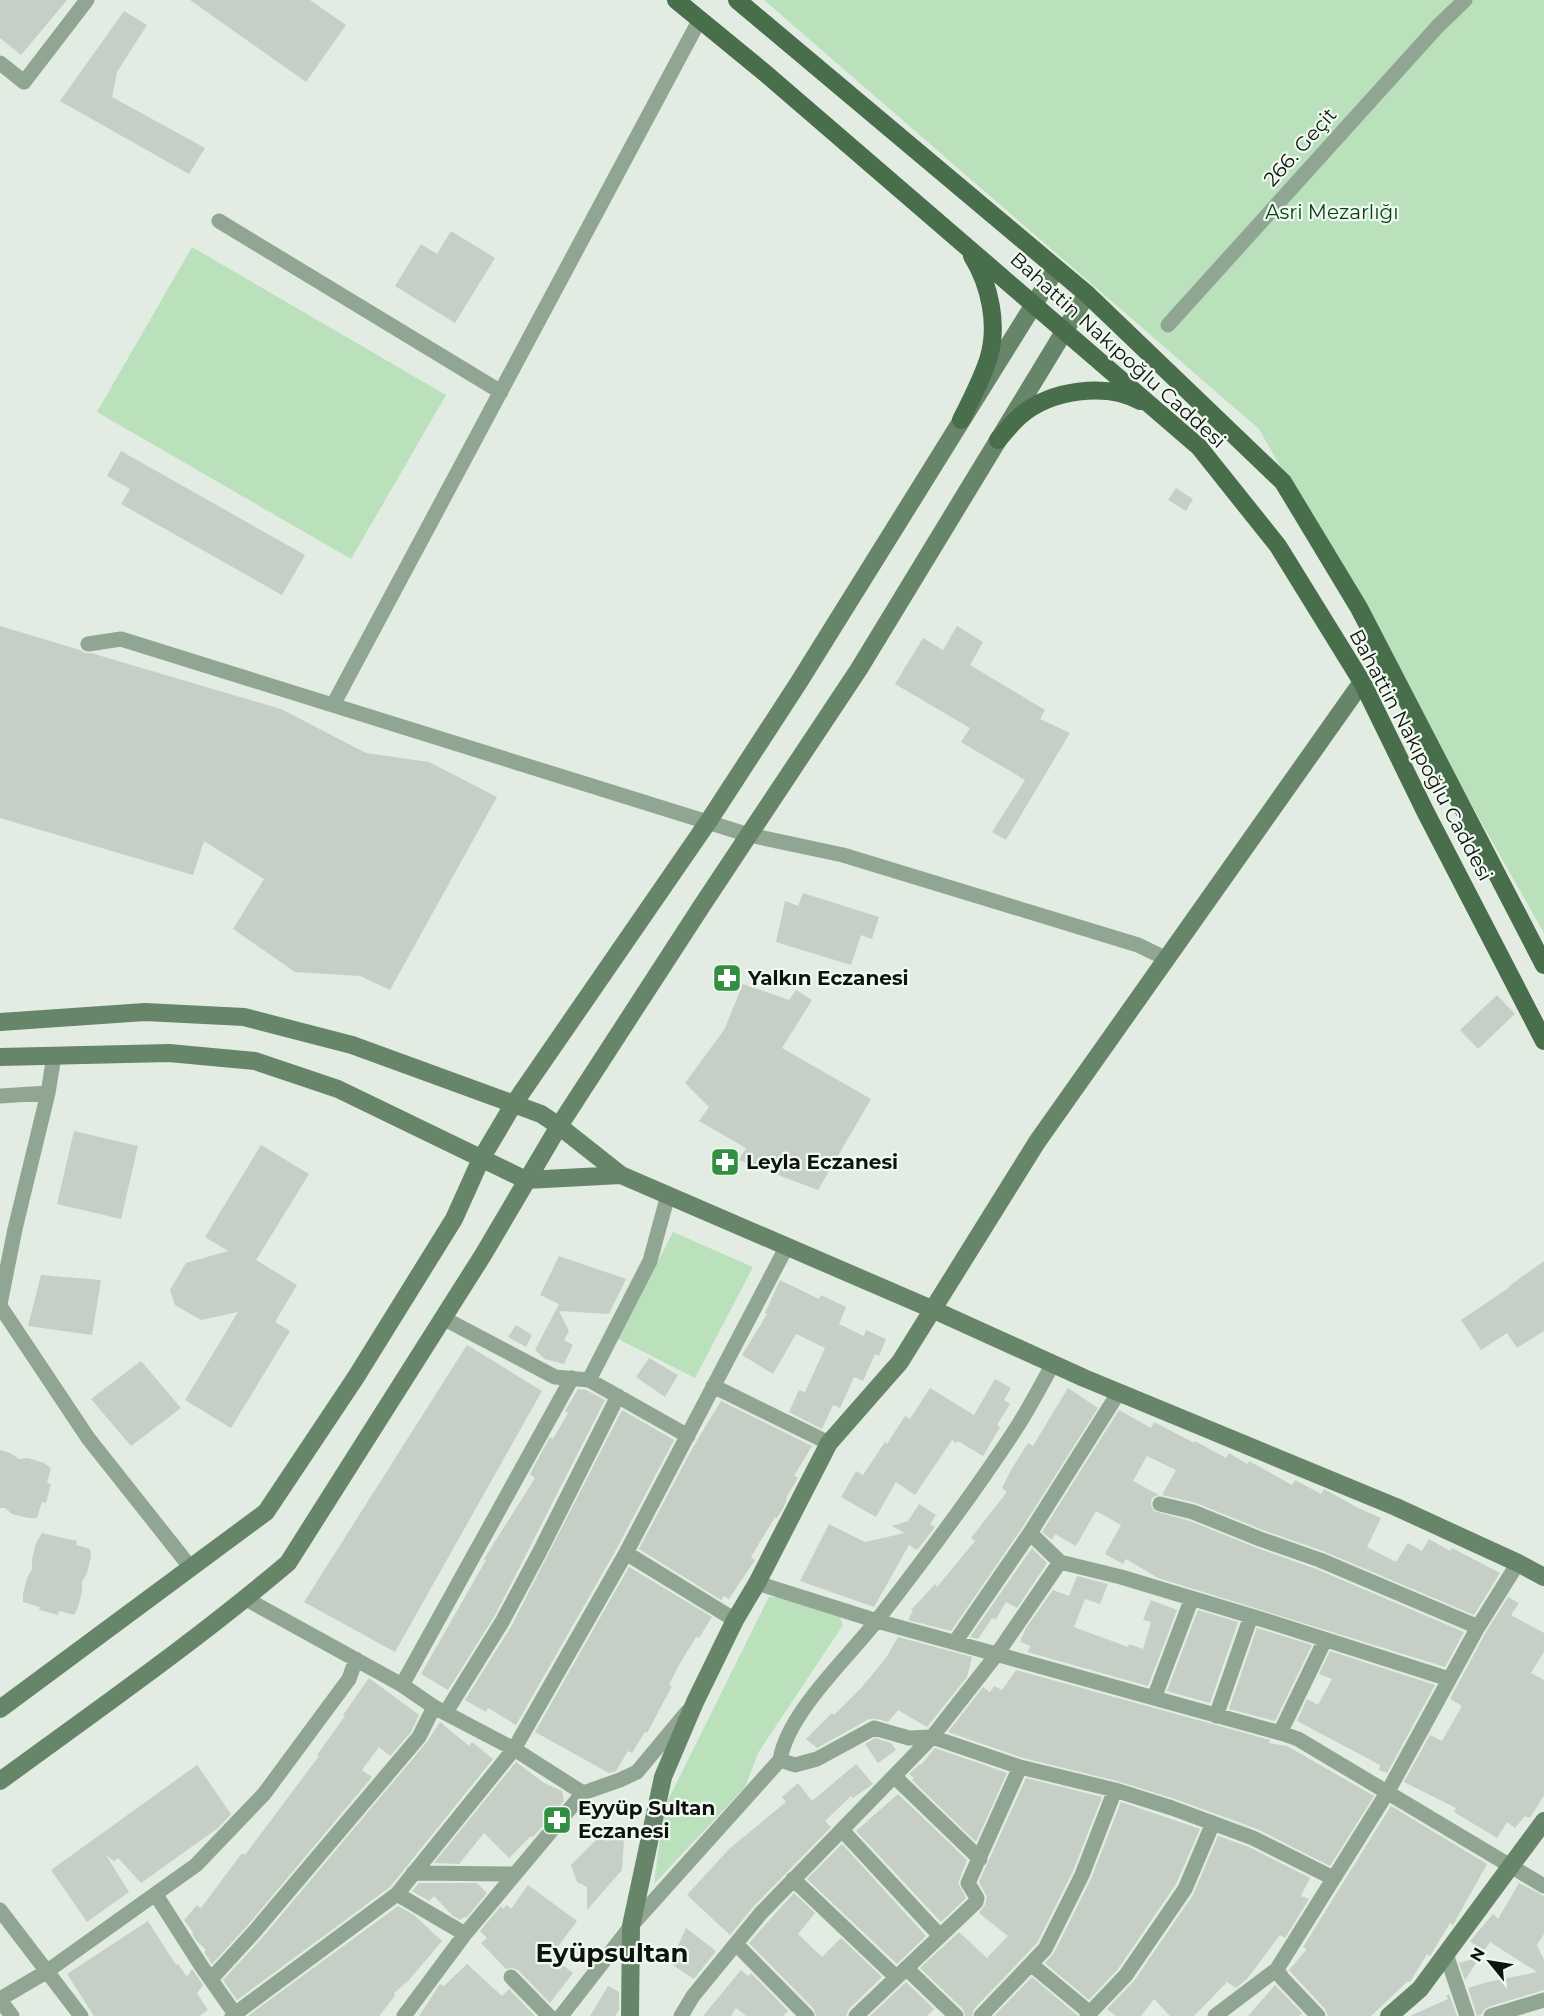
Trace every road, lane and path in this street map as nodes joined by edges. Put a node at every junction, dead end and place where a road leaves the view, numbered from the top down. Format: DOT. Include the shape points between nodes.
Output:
graph roads {
  1 [pos="87,0"];
  2 [pos="676,0"];
  3 [pos="736,0"];
  4 [pos="1465,0"];
  5 [pos="699,19"];
  6 [pos="0,63"];
  7 [pos="219,221"];
  8 [pos="964,244"];
  9 [pos="1056,269"];
  10 [pos="1087,294"];
  11 [pos="1035,305"];
  12 [pos="1168,325"];
  13 [pos="1064,330"];
  14 [pos="501,392"];
  15 [pos="1158,412"];
  16 [pos="961,420"];
  17 [pos="998,440"];
  18 [pos="88,644"];
  19 [pos="1362,682"];
  20 [pos="333,705"];
  21 [pos="708,822"];
  22 [pos="748,835"];
  23 [pos="1167,959"];
  24 [pos="1544,965"];
  25 [pos="0,1022"];
  26 [pos="1544,1041"];
  27 [pos="54,1056"];
  28 [pos="0,1057"];
  29 [pos="48,1093"];
  30 [pos="0,1096"];
  31 [pos="513,1105"];
  32 [pos="559,1126"];
  33 [pos="481,1159"];
  34 [pos="621,1175"];
  35 [pos="526,1180"];
  36 [pos="668,1195"];
  37 [pos="787,1246"];
  38 [pos="0,1305"];
  39 [pos="934,1310"];
  40 [pos="443,1318"];
  41 [pos="1053,1364"];
  42 [pos="573,1378"];
  43 [pos="590,1380"];
  44 [pos="713,1386"];
  45 [pos="1119,1392"];
  46 [pos="618,1396"];
  47 [pos="688,1436"];
  48 [pos="829,1443"];
  49 [pos="1160,1504"];
  50 [pos="1030,1533"];
  51 [pos="626,1553"];
  52 [pos="1060,1562"];
  53 [pos="1518,1563"];
  54 [pos="191,1568"];
  55 [pos="1544,1577"];
  56 [pos="757,1583"];
  57 [pos="1192,1598"];
  58 [pos="246,1599"];
  59 [pos="1251,1616"];
  60 [pos="735,1620"];
  61 [pos="877,1621"];
  62 [pos="1478,1628"];
  63 [pos="1325,1640"];
  64 [pos="955,1642"];
  65 [pos="997,1654"];
  66 [pos="356,1659"];
  67 [pos="1449,1679"];
  68 [pos="402,1685"];
  69 [pos="1154,1698"];
  70 [pos="695,1702"];
  71 [pos="0,1709"];
  72 [pos="440,1710"];
  73 [pos="1216,1716"];
  74 [pos="1280,1732"];
  75 [pos="932,1737"];
  76 [pos="514,1749"];
  77 [pos="780,1760"];
  78 [pos="1020,1767"];
  79 [pos="894,1776"];
  80 [pos="0,1781"];
  81 [pos="1115,1790"];
  82 [pos="583,1792"];
  83 [pos="1387,1793"];
  84 [pos="1544,1821"];
  85 [pos="1213,1822"];
  86 [pos="842,1830"];
  87 [pos="980,1859"];
  88 [pos="1512,1867"];
  89 [pos="413,1873"];
  90 [pos="513,1874"];
  91 [pos="1333,1878"];
  92 [pos="793,1880"];
  93 [pos="1544,1886"];
  94 [pos="397,1894"];
  95 [pos="156,1895"];
  96 [pos="0,1910"];
  97 [pos="631,1926"];
  98 [pos="465,1934"];
  99 [pos="940,1936"];
  100 [pos="736,1944"];
  101 [pos="1446,1954"];
  102 [pos="1032,1965"];
  103 [pos="1277,1970"];
  104 [pos="46,1972"];
  105 [pos="901,1972"];
  106 [pos="511,1977"];
  107 [pos="211,1979"];
  108 [pos="0,1999"];
  109 [pos="1544,2000"];
  110 [pos="1094,2013"];
  111 [pos="234,2015"];
  112 [pos="12,2016"];
  113 [pos="81,2016"];
  114 [pos="404,2016"];
  115 [pos="549,2016"];
  116 [pos="561,2016"];
  117 [pos="630,2016"];
  118 [pos="681,2016"];
  119 [pos="807,2016"];
  120 [pos="856,2016"];
  121 [pos="956,2016"];
  122 [pos="981,2016"];
  123 [pos="1215,2016"];
  124 [pos="1318,2016"];
  125 [pos="1389,2016"];
  126 [pos="1467,2016"];
  127 [pos="1491,2016"];
  1 -- 6 [label="street" via="24,82"];
  2 -- 5 [label="main road, Bahattin Nakıpoğlu Caddesi"];
  3 -- 9 [label="main road, Bahattin Nakıpoğlu Caddesi"];
  4 -- 12 [label="street, 266. Geçit"];
  5 -- 8 [label="main road, Bahattin Nakıpoğlu Caddesi"];
  5 -- 14 [label="street"];
  7 -- 14 [label="street"];
  8 -- 11 [label="main road, Bahattin Nakıpoğlu Caddesi"];
  8 -- 16 [label="main road" via="980,270 989,298 992,327 989,357"];
  9 -- 10 [label="main road, Bahattin Nakıpoğlu Caddesi"];
  9 -- 11 [label="street"];
  10 -- 13 [label="street"];
  10 -- 24 [label="main road, Bahattin Nakıpoğlu Caddesi" via="1283,482 1359,608"];
  11 -- 13 [label="main road, Bahattin Nakıpoğlu Caddesi"];
  11 -- 16 [label="street"];
  13 -- 15 [label="main road, Bahattin Nakıpoğlu Caddesi"];
  13 -- 17 [label="street"];
  14 -- 20 [label="street"];
  15 -- 17 [label="main road" via="1113,391 1066,394 1021,415"];
  15 -- 19 [label="main road, Bahattin Nakıpoğlu Caddesi" via="1199,447 1278,546"];
  16 -- 21 [label="street"];
  17 -- 22 [label="street" via="859,669"];
  18 -- 20 [label="street" via="121,639"];
  19 -- 23 [label="street"];
  19 -- 26 [label="main road, Bahattin Nakıpoğlu Caddesi"];
  20 -- 21 [label="street"];
  21 -- 22 [label="street"];
  21 -- 31 [label="street"];
  22 -- 23 [label="street" via="843,855 1138,945"];
  22 -- 32 [label="street"];
  23 -- 39 [label="street" via="1037,1142"];
  25 -- 31 [label="street" via="145,1012 244,1017 352,1045"];
  27 -- 28 [label="street"];
  27 -- 29 [label="street"];
  27 -- 33 [label="street" via="169,1053 255,1061 338,1089"];
  29 -- 30 [label="street"];
  29 -- 38 [label="street"];
  31 -- 32 [label="street" via="541,1114"];
  31 -- 33 [label="street"];
  32 -- 34 [label="street"];
  32 -- 35 [label="street"];
  33 -- 35 [label="street"];
  33 -- 54 [label="street" via="454,1219 266,1512"];
  34 -- 35 [label="street"];
  34 -- 36 [label="street"];
  35 -- 40 [label="street"];
  36 -- 37 [label="street"];
  36 -- 43 [label="street" via="650,1261"];
  37 -- 39 [label="street"];
  37 -- 44 [label="street"];
  38 -- 54 [label="street" via="88,1438"];
  39 -- 41 [label="street"];
  39 -- 48 [label="street" via="900,1362"];
  40 -- 42 [label="street" via="555,1377"];
  40 -- 58 [label="street" via="288,1563"];
  41 -- 45 [label="street"];
  41 -- 61 [label="street" via="1018,1426"];
  42 -- 43 [label="street"];
  42 -- 68 [label="street"];
  43 -- 46 [label="street"];
  44 -- 47 [label="street"];
  44 -- 48 [label="street"];
  45 -- 50 [label="street"];
  45 -- 53 [label="street"];
  46 -- 47 [label="street"];
  46 -- 72 [label="street" via="502,1622"];
  47 -- 51 [label="street"];
  48 -- 56 [label="street"];
  49 -- 62 [label="street" via="1193,1512 1320,1560"];
  50 -- 52 [label="street"];
  50 -- 64 [label="street"];
  51 -- 60 [label="street"];
  51 -- 76 [label="street"];
  52 -- 57 [label="street"];
  52 -- 65 [label="street"];
  53 -- 55 [label="street"];
  53 -- 62 [label="street"];
  54 -- 71 [label="street"];
  56 -- 60 [label="street"];
  56 -- 61 [label="street"];
  57 -- 59 [label="street"];
  57 -- 69 [label="street"];
  58 -- 66 [label="street"];
  58 -- 80 [label="street"];
  59 -- 63 [label="street"];
  59 -- 73 [label="street"];
  60 -- 70 [label="street"];
  61 -- 64 [label="street"];
  61 -- 77 [label="street" via="802,1711"];
  62 -- 67 [label="street"];
  63 -- 67 [label="street"];
  63 -- 74 [label="street"];
  64 -- 65 [label="street"];
  65 -- 69 [label="street"];
  65 -- 75 [label="street"];
  66 -- 68 [label="street"];
  66 -- 95 [label="street" via="349,1679 264,1794 196,1865"];
  67 -- 83 [label="street"];
  68 -- 72 [label="street"];
  69 -- 73 [label="street"];
  70 -- 82 [label="street" via="637,1772"];
  70 -- 97 [label="street" via="663,1777"];
  72 -- 76 [label="street"];
  72 -- 107 [label="street"];
  73 -- 74 [label="street"];
  74 -- 83 [label="street"];
  75 -- 77 [label="street" via="909,1738 874,1728 817,1759 795,1765"];
  75 -- 78 [label="street"];
  75 -- 79 [label="street"];
  76 -- 82 [label="street"];
  76 -- 89 [label="street"];
  77 -- 97 [label="street"];
  78 -- 81 [label="street"];
  78 -- 87 [label="street"];
  79 -- 86 [label="street"];
  79 -- 87 [label="street"];
  81 -- 85 [label="street"];
  81 -- 102 [label="street" via="1082,1875 1045,1949"];
  82 -- 90 [label="street"];
  83 -- 88 [label="street"];
  83 -- 91 [label="street"];
  84 -- 88 [label="street"];
  85 -- 91 [label="street"];
  85 -- 110 [label="street" via="1185,1889 1126,1975"];
  86 -- 92 [label="street"];
  86 -- 99 [label="street"];
  87 -- 99 [label="street" via="968,1884 976,1902"];
  88 -- 93 [label="street"];
  88 -- 101 [label="street"];
  89 -- 90 [label="street"];
  89 -- 94 [label="street"];
  90 -- 98 [label="street"];
  91 -- 103 [label="street"];
  92 -- 100 [label="street"];
  92 -- 105 [label="street"];
  94 -- 98 [label="street"];
  94 -- 111 [label="street"];
  95 -- 104 [label="street"];
  95 -- 107 [label="street"];
  96 -- 104 [label="street"];
  97 -- 116 [label="street"];
  97 -- 117 [label="street"];
  98 -- 114 [label="street"];
  99 -- 105 [label="street"];
  100 -- 118 [label="street"];
  100 -- 119 [label="street"];
  101 -- 125 [label="street" via="1420,1989"];
  101 -- 126 [label="street"];
  102 -- 110 [label="street"];
  102 -- 122 [label="street"];
  103 -- 123 [label="street"];
  103 -- 124 [label="street"];
  104 -- 108 [label="street"];
  104 -- 113 [label="street"];
  105 -- 120 [label="street"];
  105 -- 121 [label="street"];
  106 -- 115 [label="street"];
  107 -- 111 [label="street"];
  108 -- 112 [label="street"];
  109 -- 127 [label="street"];
}
